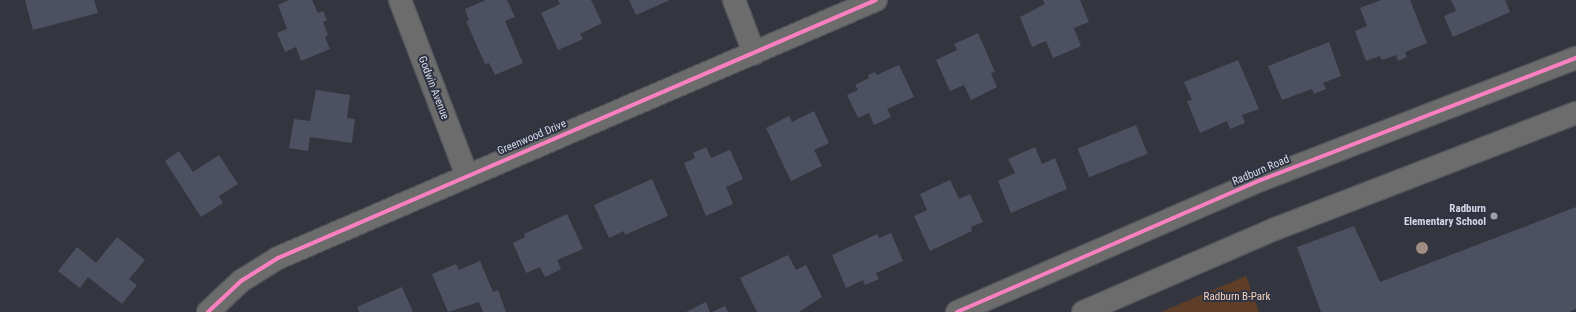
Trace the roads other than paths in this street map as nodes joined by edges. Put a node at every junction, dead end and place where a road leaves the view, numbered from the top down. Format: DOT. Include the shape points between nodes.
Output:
graph roads {
  1 [pos="400,0"];
  2 [pos="734,0"];
  3 [pos="876,0"];
  4 [pos="754,53"];
  5 [pos="1576,58"];
  6 [pos="1576,112"];
  7 [pos="467,176"];
  8 [pos="208,312"];
  9 [pos="958,312"];
  10 [pos="1083,312"];
  1 -- 7 [label="street, Godwin Avenue"];
  2 -- 4 [label="street"];
  3 -- 4 [label="street, Greenwood Drive"];
  4 -- 7 [label="street, Greenwood Drive"];
  5 -- 9 [label="street, Radburn Road" via="1268,177"];
  6 -- 10 [label="street" via="1275,229"];
  7 -- 8 [label="street, Greenwood Drive" via="278,258 241,281"];
}
